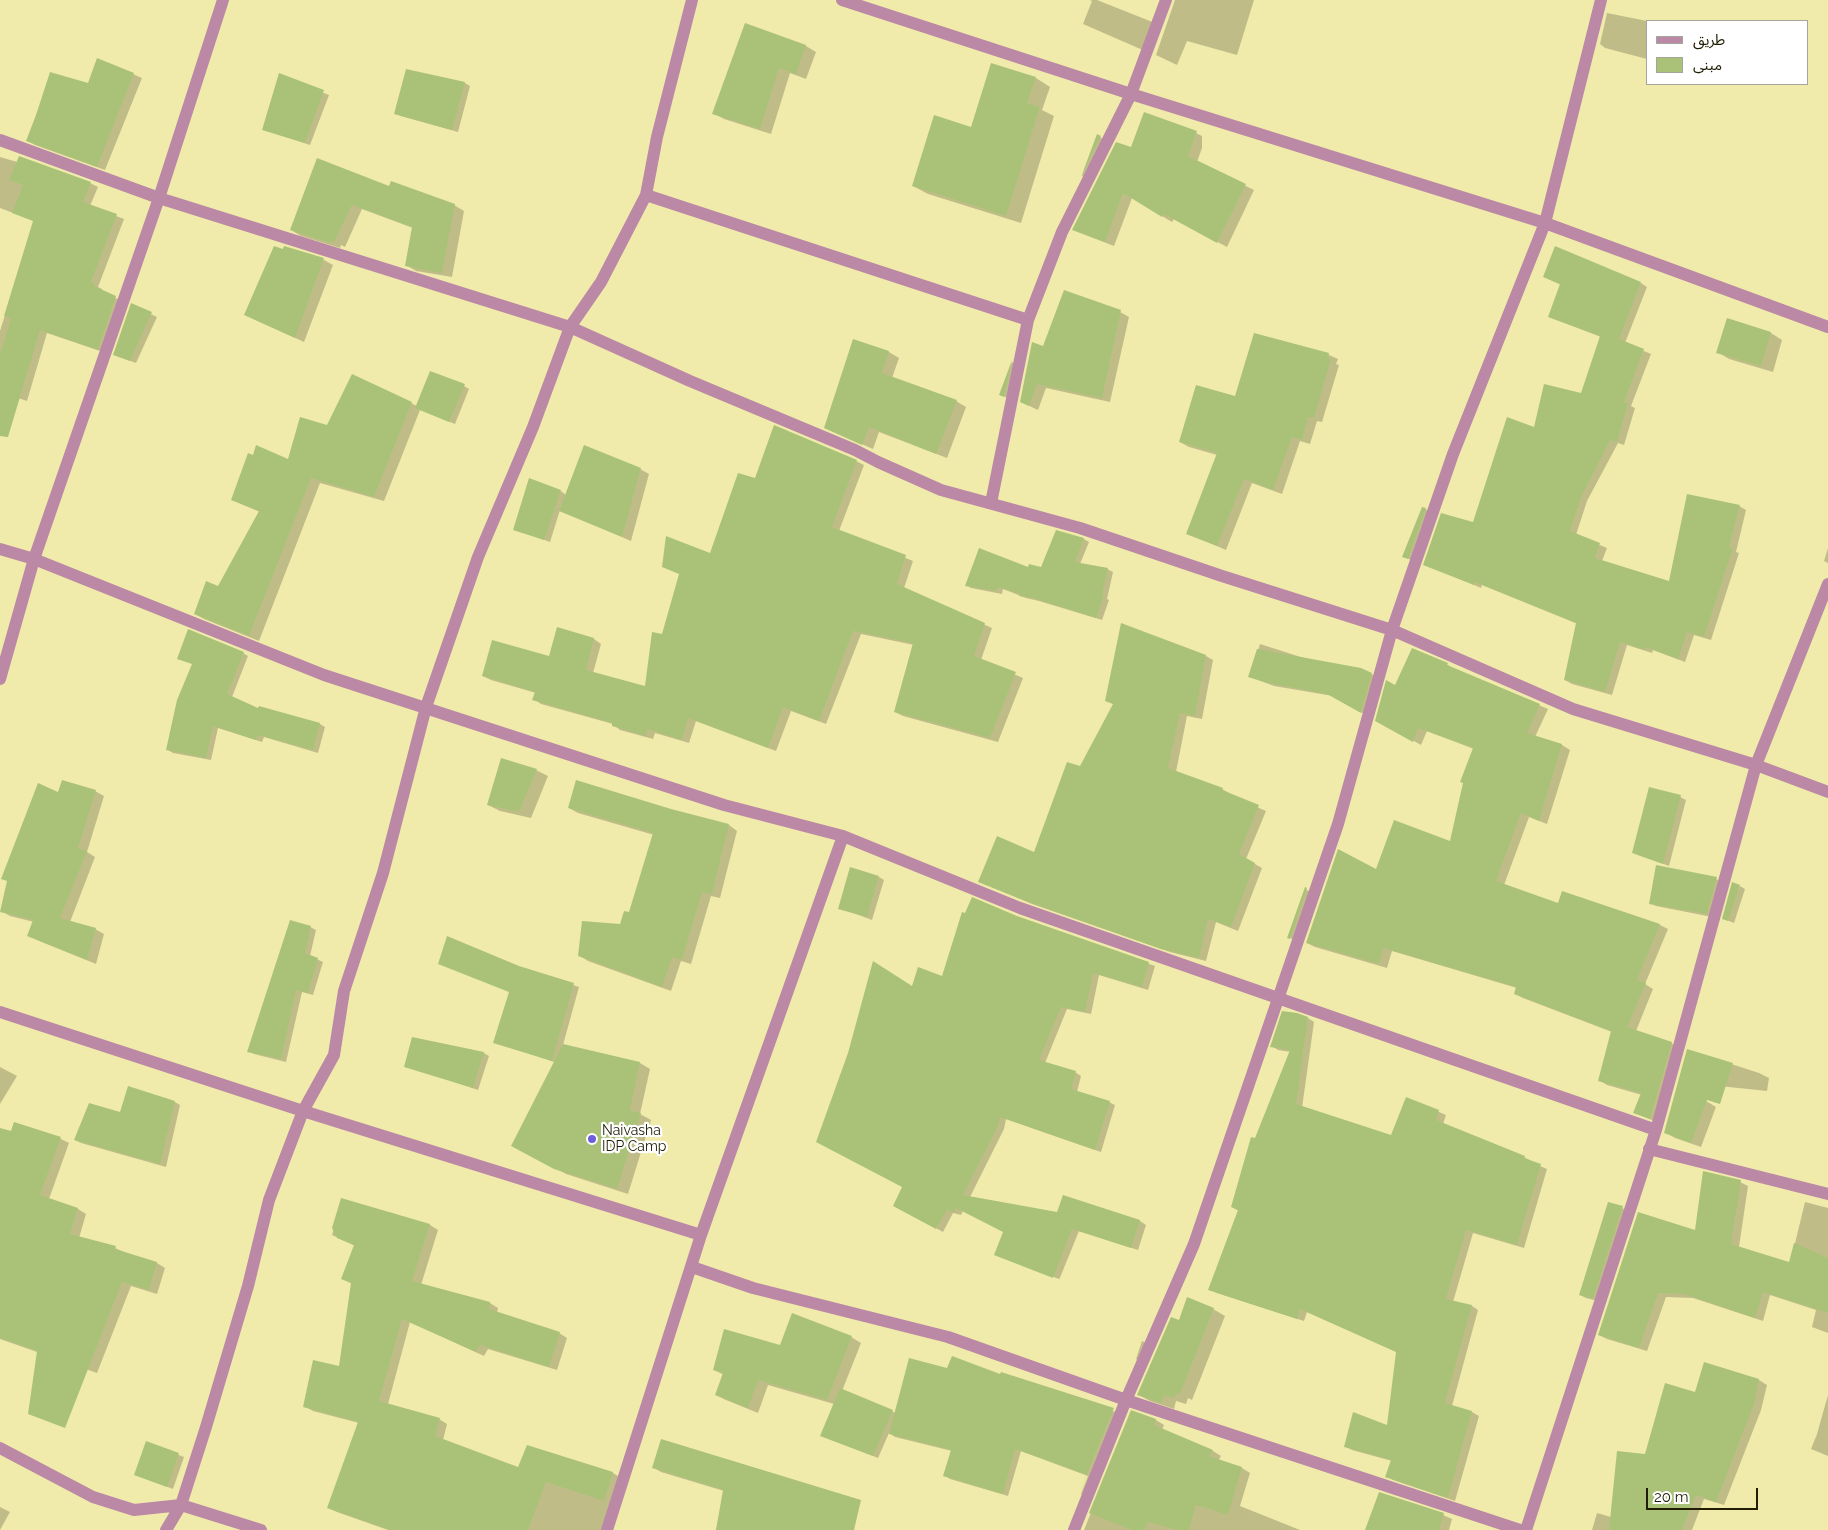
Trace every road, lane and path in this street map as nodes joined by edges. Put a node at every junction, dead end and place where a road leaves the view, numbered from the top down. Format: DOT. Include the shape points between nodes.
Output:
graph roads {
  1 [pos="223,0"];
  2 [pos="692,0"];
  3 [pos="842,0"];
  4 [pos="1166,0"];
  5 [pos="1601,0"];
  6 [pos="1131,94"];
  7 [pos="0,140"];
  8 [pos="646,194"];
  9 [pos="159,198"];
  10 [pos="1545,224"];
  11 [pos="1028,320"];
  12 [pos="570,327"];
  13 [pos="1828,327"];
  14 [pos="991,503"];
  15 [pos="0,550"];
  16 [pos="34,559"];
  17 [pos="1828,584"];
  18 [pos="1392,630"];
  19 [pos="0,679"];
  20 [pos="426,707"];
  21 [pos="1756,766"];
  22 [pos="1828,792"];
  23 [pos="843,836"];
  24 [pos="1279,998"];
  25 [pos="0,1012"];
  26 [pos="303,1111"];
  27 [pos="1656,1130"];
  28 [pos="1649,1150"];
  29 [pos="1828,1194"];
  30 [pos="701,1235"];
  31 [pos="692,1267"];
  32 [pos="1126,1400"];
  33 [pos="0,1448"];
  34 [pos="181,1505"];
  35 [pos="166,1530"];
  36 [pos="261,1530"];
  37 [pos="607,1530"];
  38 [pos="1074,1530"];
  39 [pos="1520,1530"];
  40 [pos="1526,1530"];
  1 -- 9 [label="street"];
  2 -- 8 [label="street"];
  3 -- 6 [label="street"];
  4 -- 6 [label="street"];
  5 -- 10 [label="street"];
  6 -- 10 [label="street"];
  6 -- 11 [label="street" via="1062,232"];
  7 -- 9 [label="street"];
  8 -- 11 [label="street"];
  8 -- 12 [label="street" via="601,282"];
  9 -- 12 [label="street"];
  9 -- 16 [label="street"];
  10 -- 13 [label="street"];
  10 -- 18 [label="street" via="1453,454"];
  11 -- 14 [label="street"];
  12 -- 14 [label="street" via="941,490"];
  12 -- 20 [label="street" via="533,427 478,557"];
  14 -- 18 [label="street" via="1080,528"];
  15 -- 16 [label="street"];
  16 -- 19 [label="street"];
  16 -- 20 [label="street" via="324,675"];
  17 -- 21 [label="street"];
  18 -- 21 [label="street" via="1573,709"];
  18 -- 24 [label="street" via="1338,824"];
  20 -- 23 [label="street" via="724,805"];
  20 -- 26 [label="street" via="383,873 344,991 334,1055"];
  21 -- 22 [label="street"];
  21 -- 27 [label="street"];
  23 -- 24 [label="street" via="1020,908"];
  23 -- 30 [label="street"];
  24 -- 27 [label="street"];
  24 -- 32 [label="street" via="1194,1244"];
  25 -- 26 [label="street"];
  26 -- 30 [label="street"];
  26 -- 34 [label="street" via="269,1200 248,1286"];
  27 -- 28 [label="street"];
  28 -- 29 [label="street"];
  28 -- 40 [label="street"];
  30 -- 31 [label="street"];
  31 -- 32 [label="street" via="753,1288 948,1336"];
  31 -- 37 [label="street"];
  32 -- 38 [label="street"];
  32 -- 39 [label="street"];
  33 -- 34 [label="street" via="93,1497 134,1510"];
  34 -- 35 [label="street"];
  34 -- 36 [label="street"];
}
